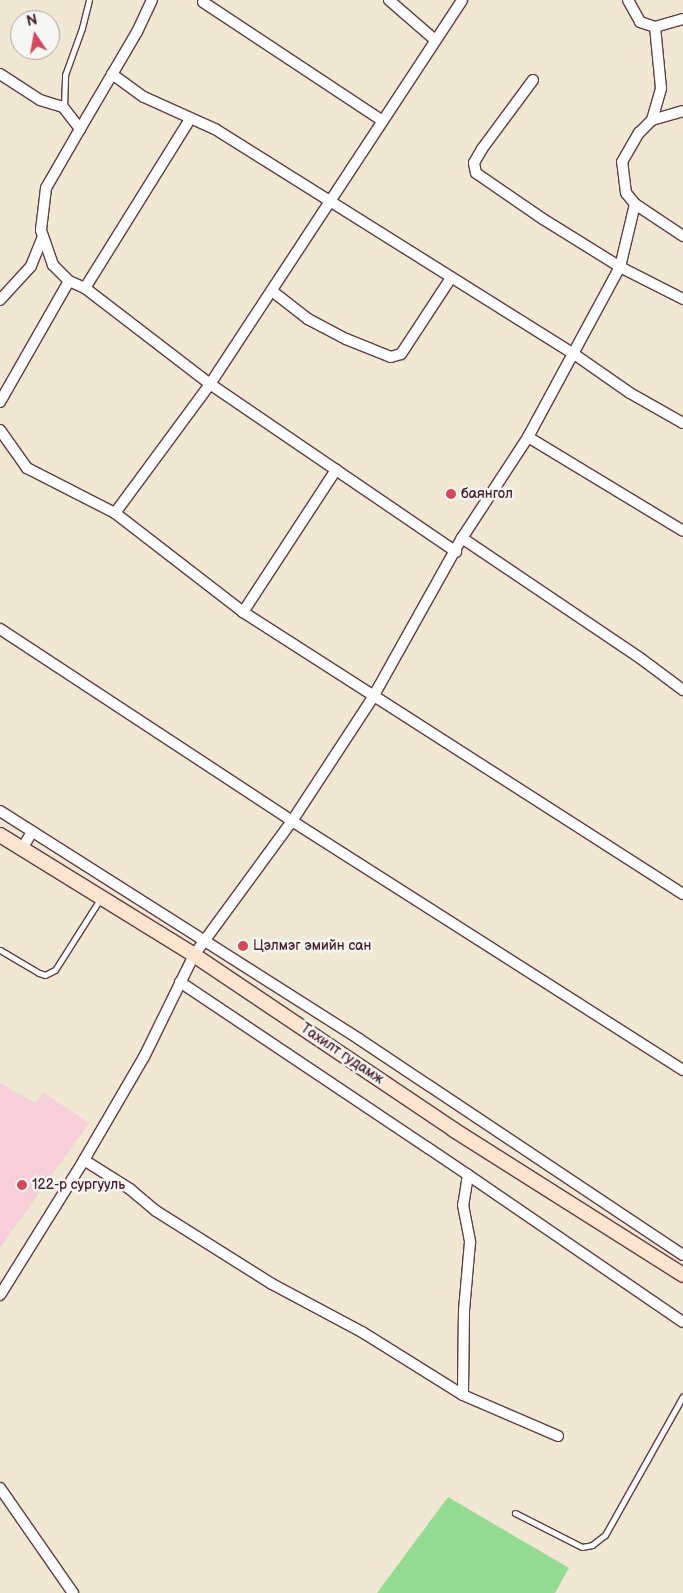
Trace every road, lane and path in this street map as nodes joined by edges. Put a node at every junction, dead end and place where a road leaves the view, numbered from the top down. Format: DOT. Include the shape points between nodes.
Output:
graph roads {
  1 [pos="89,0"];
  2 [pos="152,0"];
  3 [pos="389,0"];
  4 [pos="462,0"];
  5 [pos="628,0"];
  6 [pos="203,2"];
  7 [pos="683,19"];
  8 [pos="655,28"];
  9 [pos="435,40"];
  10 [pos="0,74"];
  11 [pos="112,74"];
  12 [pos="533,80"];
  13 [pos="64,107"];
  14 [pos="683,111"];
  15 [pos="191,118"];
  16 [pos="381,120"];
  17 [pos="652,120"];
  18 [pos="80,129"];
  19 [pos="328,201"];
  20 [pos="635,204"];
  21 [pos="43,236"];
  22 [pos="683,236"];
  23 [pos="620,267"];
  24 [pos="451,278"];
  25 [pos="69,281"];
  26 [pos="84,288"];
  27 [pos="272,291"];
  28 [pos="683,299"];
  29 [pos="0,300"];
  30 [pos="574,354"];
  31 [pos="210,384"];
  32 [pos="0,402"];
  33 [pos="683,423"];
  34 [pos="0,430"];
  35 [pos="528,437"];
  36 [pos="336,470"];
  37 [pos="115,513"];
  38 [pos="683,531"];
  39 [pos="462,538"];
  40 [pos="456,552"];
  41 [pos="243,612"];
  42 [pos="0,629"];
  43 [pos="683,690"];
  44 [pos="372,697"];
  45 [pos="0,811"];
  46 [pos="292,821"];
  47 [pos="32,832"];
  48 [pos="0,835"];
  49 [pos="22,848"];
  50 [pos="683,894"];
  51 [pos="102,897"];
  52 [pos="205,941"];
  53 [pos="0,950"];
  54 [pos="194,955"];
  55 [pos="180,982"];
  56 [pos="683,1070"];
  57 [pos="84,1160"];
  58 [pos="468,1175"];
  59 [pos="683,1255"];
  60 [pos="683,1275"];
  61 [pos="0,1295"];
  62 [pos="683,1322"];
  63 [pos="463,1395"];
  64 [pos="683,1396"];
  65 [pos="558,1436"];
  66 [pos="0,1488"];
  67 [pos="515,1513"];
  68 [pos="73,1593"];
  1 -- 13 [label="lane" via="65,75"];
  2 -- 11 [label="street"];
  3 -- 9 [label="street"];
  4 -- 9 [label="street"];
  5 -- 8 [label="street" via="640,22"];
  6 -- 16 [label="street"];
  7 -- 8 [label="street"];
  8 -- 17 [label="street" via="660,88"];
  9 -- 16 [label="street"];
  10 -- 13 [label="street" via="40,100"];
  11 -- 15 [label="street" via="144,97"];
  11 -- 18 [label="street"];
  12 -- 23 [label="street" via="482,149 474,163 476,172"];
  13 -- 18 [label="street"];
  14 -- 17 [label="street"];
  15 -- 19 [label="street" via="215,129"];
  15 -- 26 [label="street"];
  16 -- 19 [label="street"];
  17 -- 20 [label="street" via="639,133 622,162 626,193"];
  18 -- 21 [label="street" via="46,188"];
  19 -- 24 [label="street"];
  19 -- 27 [label="street"];
  20 -- 22 [label="street"];
  20 -- 23 [label="street"];
  21 -- 25 [label="street" via="53,265"];
  21 -- 29 [label="street" via="31,266"];
  23 -- 28 [label="street"];
  23 -- 30 [label="street"];
  24 -- 27 [label="street" via="401,354 391,357 308,319"];
  24 -- 30 [label="street"];
  25 -- 26 [label="street"];
  25 -- 32 [label="street"];
  26 -- 31 [label="street"];
  27 -- 31 [label="street"];
  30 -- 33 [label="street" via="630,393"];
  30 -- 35 [label="street"];
  31 -- 36 [label="street"];
  31 -- 37 [label="street"];
  34 -- 37 [label="street" via="27,468"];
  35 -- 38 [label="street"];
  35 -- 39 [label="street"];
  36 -- 40 [label="street"];
  36 -- 41 [label="street"];
  37 -- 41 [label="street"];
  39 -- 40 [label="street"];
  39 -- 43 [label="street"];
  40 -- 44 [label="street"];
  41 -- 44 [label="street"];
  42 -- 46 [label="street"];
  44 -- 46 [label="street"];
  44 -- 50 [label="street"];
  45 -- 47 [label="street"];
  46 -- 52 [label="street"];
  46 -- 56 [label="street"];
  47 -- 49 [label="street"];
  47 -- 52 [label="street"];
  48 -- 49 [label="main road, Тахилт гудамж"];
  49 -- 51 [label="main road, Тахилт гудамж"];
  51 -- 53 [label="lane" via="55,970 45,975 39,973"];
  51 -- 54 [label="main road, Тахилт гудамж"];
  52 -- 54 [label="street"];
  52 -- 59 [label="street" via="360,1039"];
  54 -- 55 [label="street"];
  54 -- 60 [label="main road, Тахилт гудамж" via="454,1130"];
  55 -- 57 [label="street" via="144,1057"];
  55 -- 58 [label="street"];
  57 -- 61 [label="street"];
  57 -- 63 [label="street" via="130,1189 156,1211 250,1270 362,1332"];
  58 -- 62 [label="street"];
  58 -- 63 [label="street" via="462,1205 470,1242 464,1310"];
  63 -- 65 [label="street"];
  64 -- 67 [label="lane" via="605,1535 592,1545 582,1547"];
  66 -- 68 [label="street"];
}
